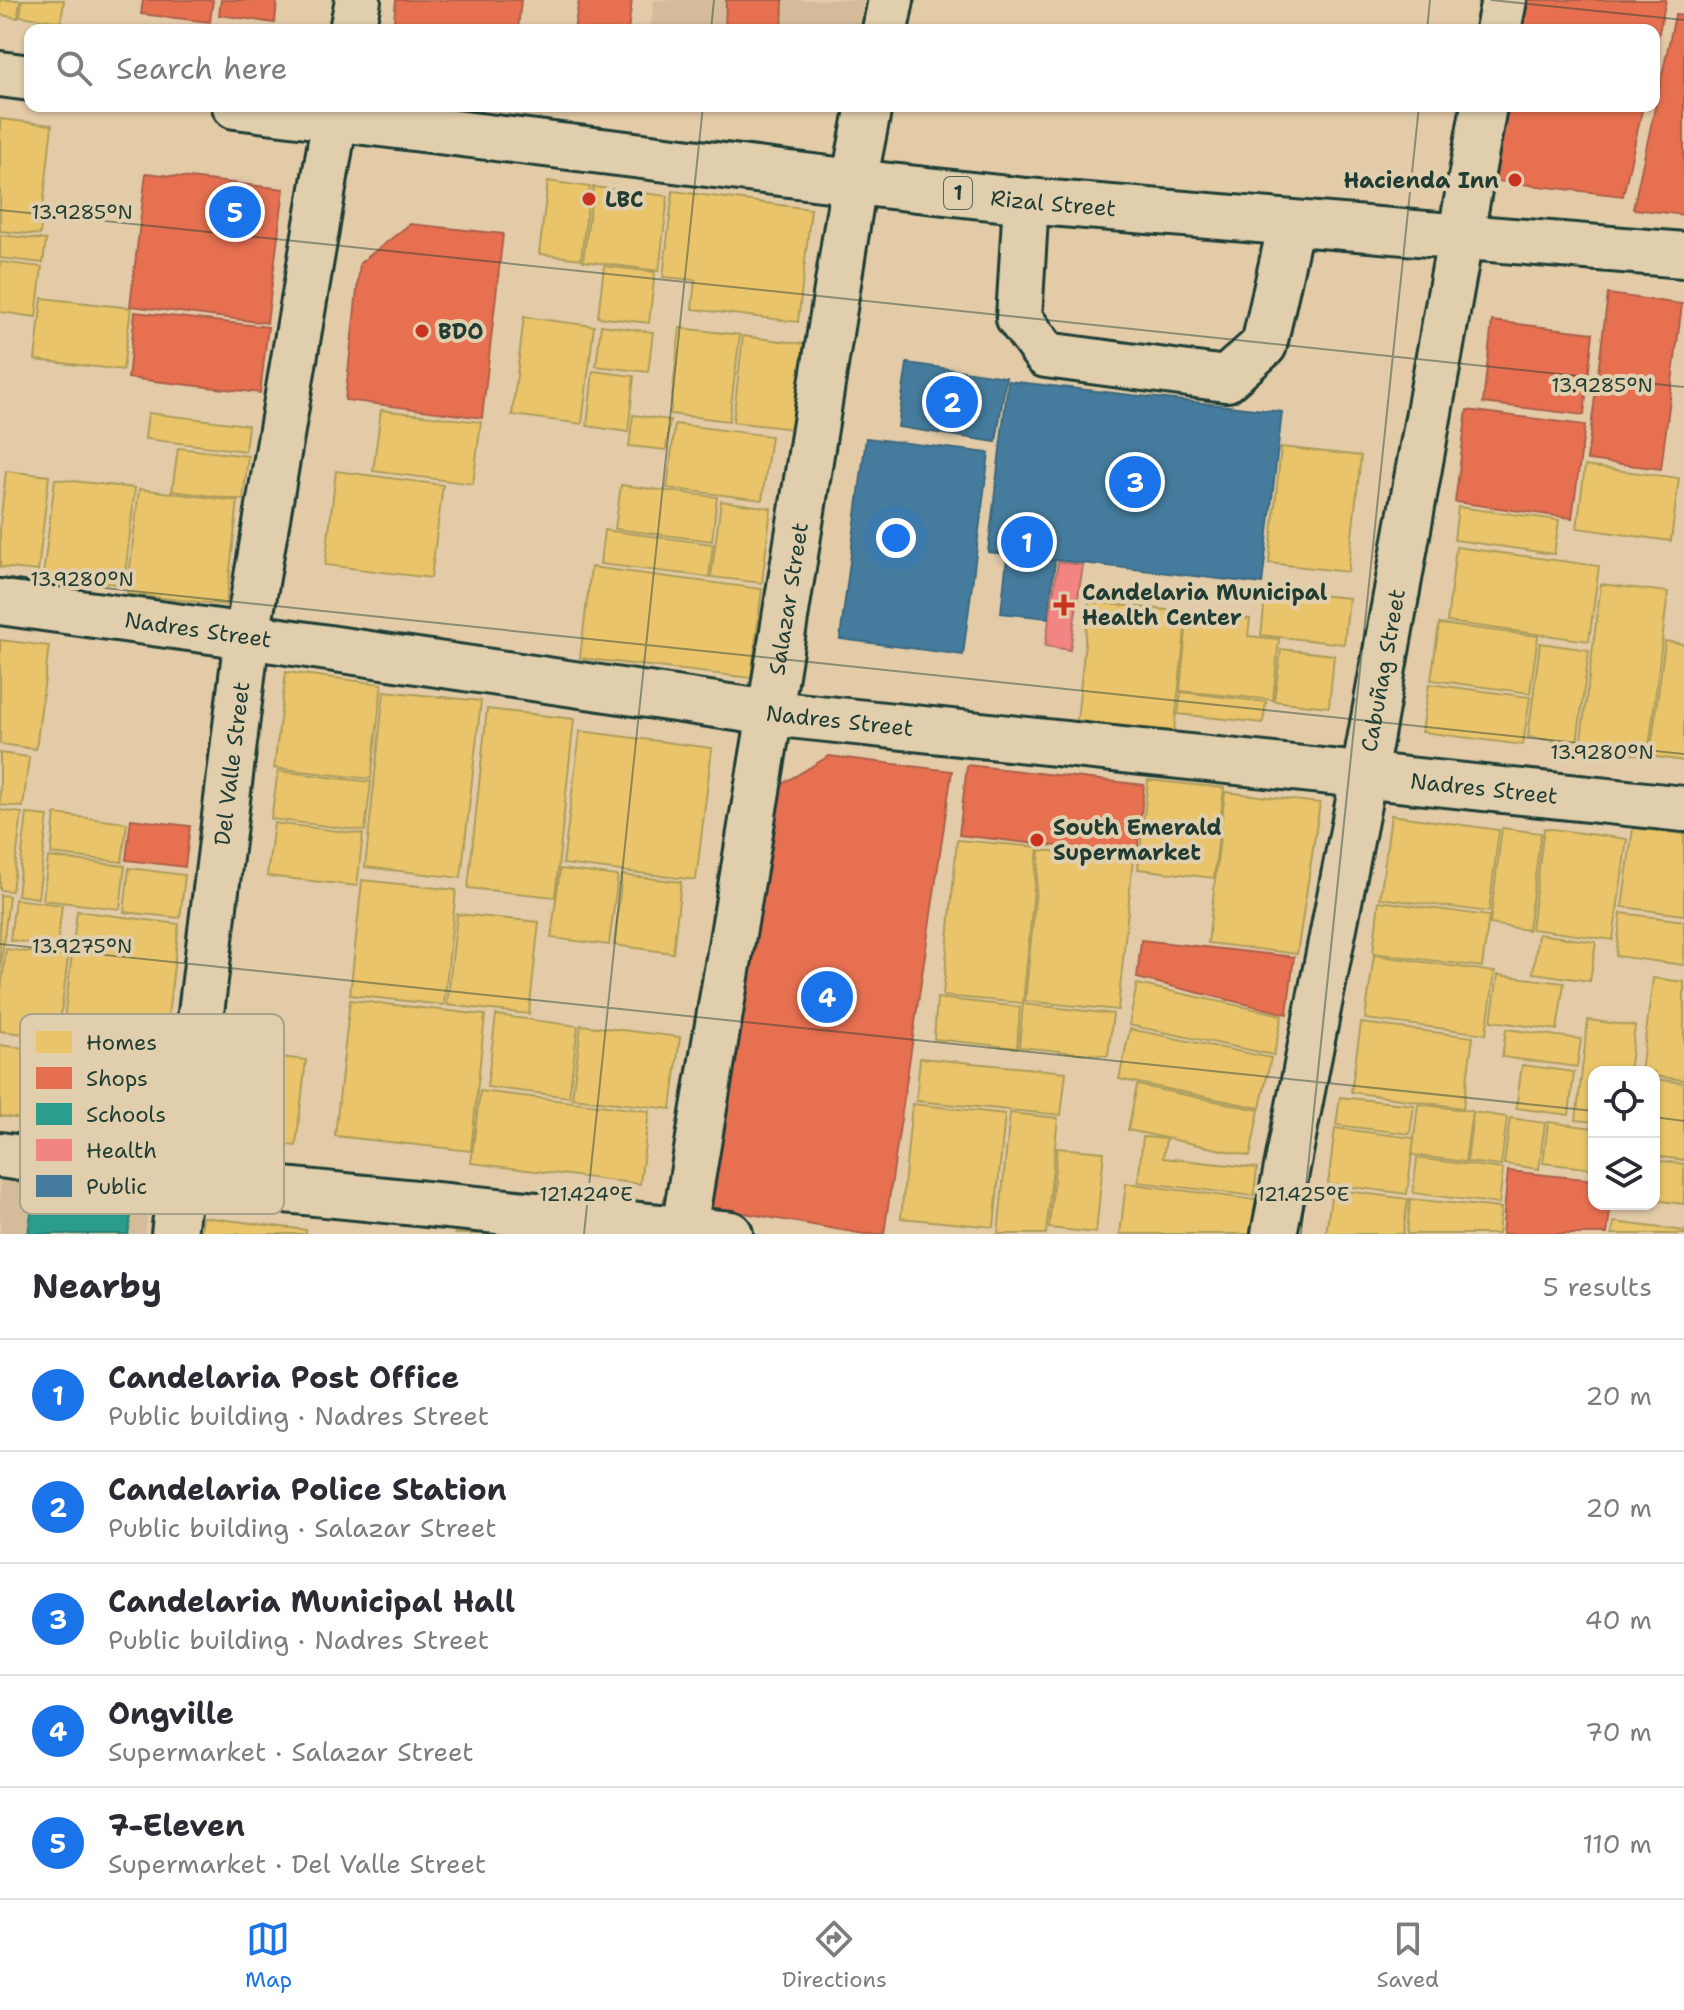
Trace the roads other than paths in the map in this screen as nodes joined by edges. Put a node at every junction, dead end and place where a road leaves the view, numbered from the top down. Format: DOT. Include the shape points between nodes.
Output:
graph roads {
  1 [pos="358,0"];
  2 [pos="891,0"];
  3 [pos="1504,0"];
  4 [pos="353,24"];
  5 [pos="886,24"];
  6 [pos="1499,24"];
  7 [pos="0,74"];
  8 [pos="24,77"];
  9 [pos="336,112"];
  10 [pos="868,112"];
  11 [pos="1483,112"];
  12 [pos="854,182"];
  13 [pos="1026,201"];
  14 [pos="1291,223"];
  15 [pos="1460,236"];
  16 [pos="1684,255"];
  17 [pos="0,602"];
  18 [pos="247,636"];
  19 [pos="770,713"];
  20 [pos="1364,774"];
  21 [pos="1684,809"];
  22 [pos="202,1014"];
  23 [pos="0,1155"];
  24 [pos="20,1158"];
  25 [pos="284,1190"];
  26 [pos="177,1214"];
  27 [pos="683,1231"];
  28 [pos="174,1234"];
  29 [pos="730,1234"];
  30 [pos="1274,1234"];
  1 -- 4 [label="street"];
  2 -- 5 [label="street"];
  3 -- 6 [label="street"];
  7 -- 8 [label="street"];
  9 -- 12 [label="street, Rizal Street / 1"];
  9 -- 18 [label="street, Del Valle Street"];
  10 -- 12 [label="street, Salazar Street"];
  11 -- 15 [label="street, Cabuñag Street"];
  12 -- 13 [label="street, Rizal Street / 1"];
  12 -- 19 [label="street, Salazar Street"];
  13 -- 14 [label="street, Rizal Street / 1"];
  13 -- 14 [label="street" via="1019,318 1046,355 1226,379 1264,345"];
  14 -- 15 [label="street, Rizal Street / 1"];
  15 -- 16 [label="street, Rizal Street / 1"];
  15 -- 20 [label="street, Cabuñag Street"];
  17 -- 18 [label="street, Nadres Street"];
  18 -- 19 [label="street, Nadres Street"];
  18 -- 22 [label="street, Del Valle Street"];
  19 -- 20 [label="street, Nadres Street"];
  19 -- 27 [label="street, Salazar Street"];
  20 -- 21 [label="street, Nadres Street"];
  20 -- 30 [label="street, Cabuñag Street"];
  23 -- 24 [label="street"];
  25 -- 27 [label="street"];
  26 -- 28 [label="street, Del Valle Street"];
  27 -- 29 [label="street"];
}
